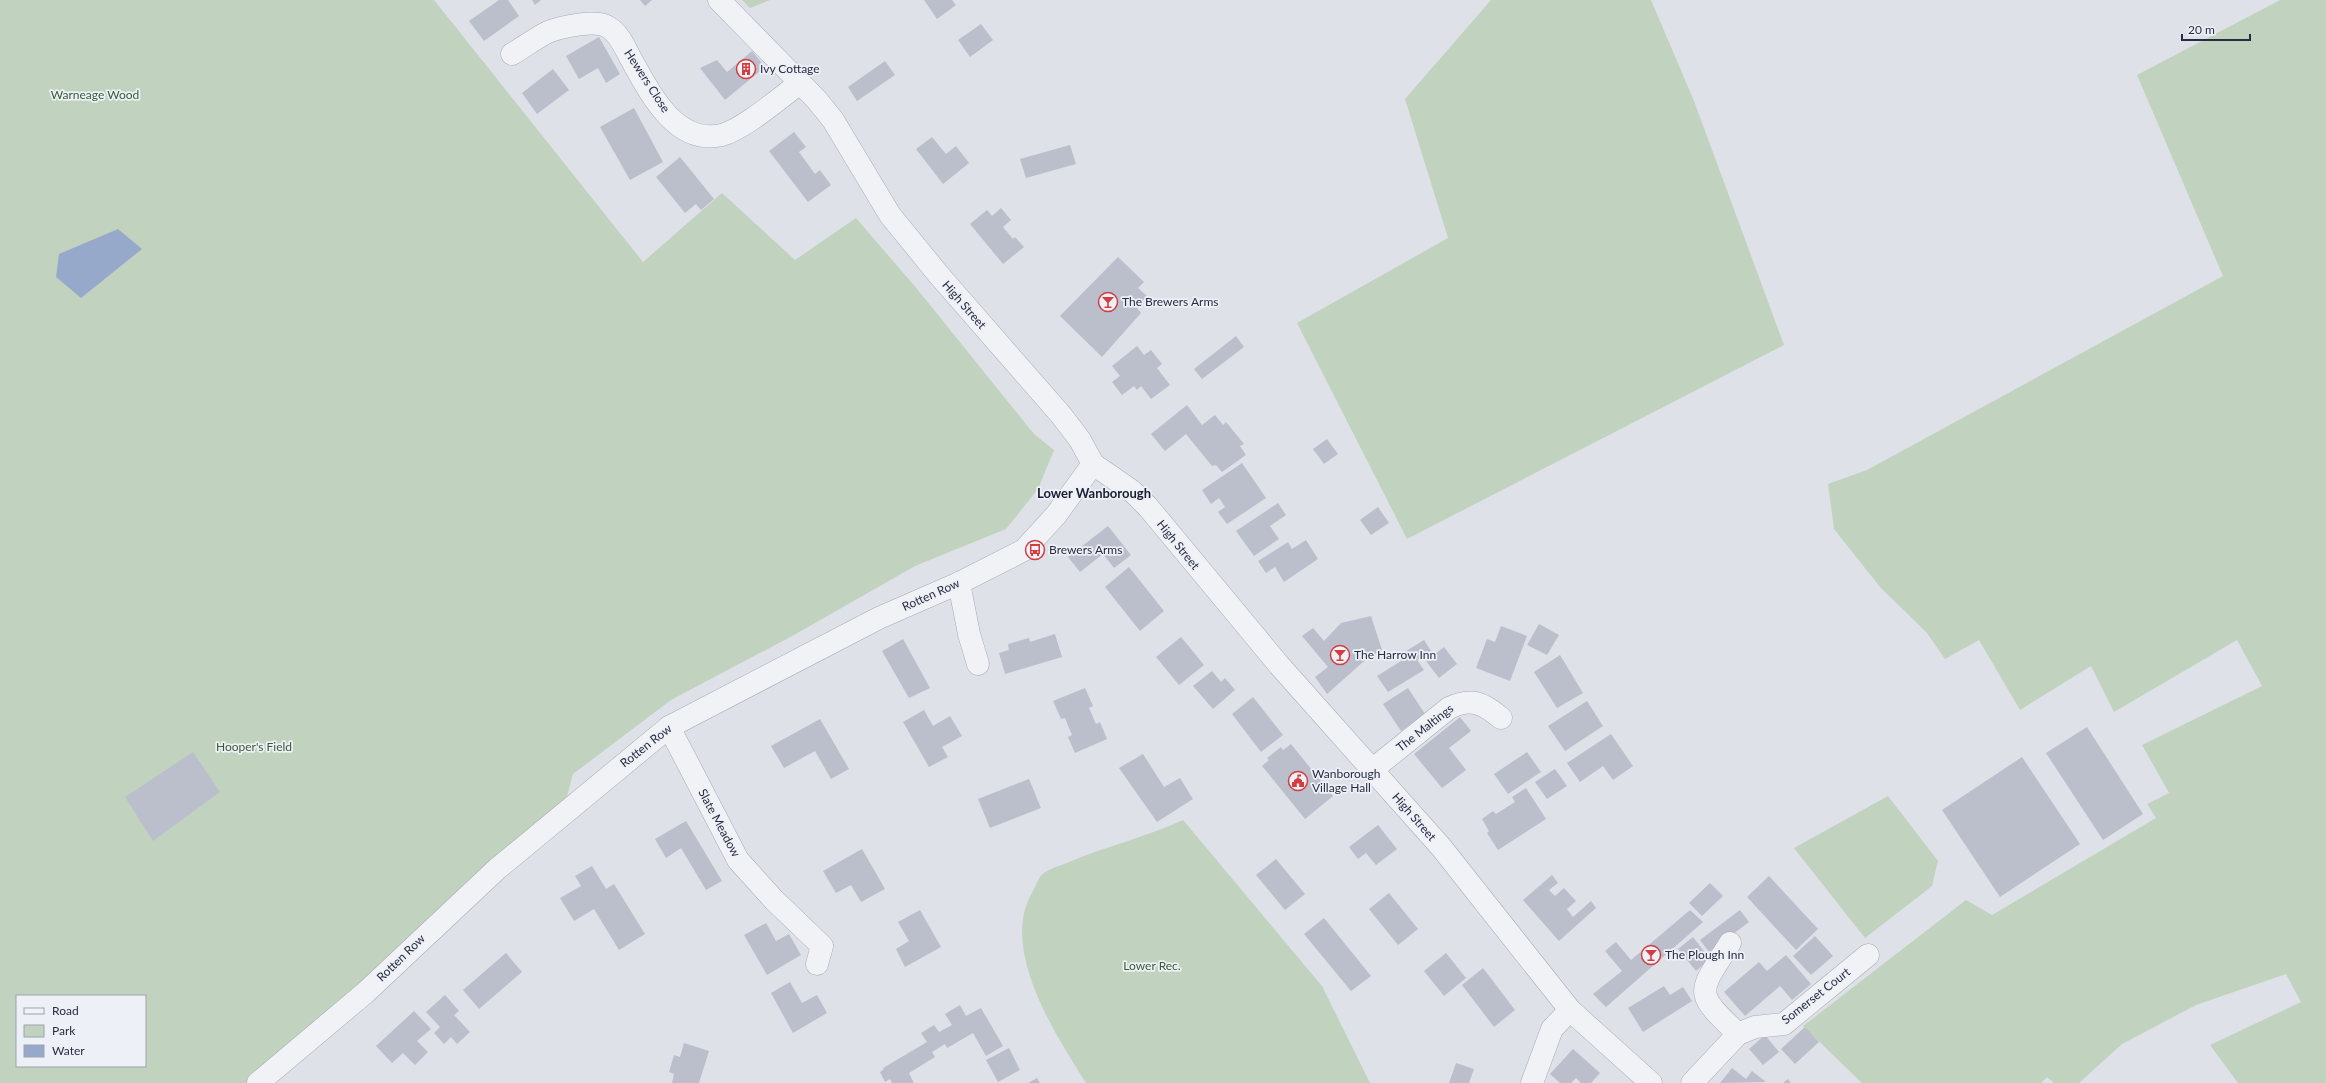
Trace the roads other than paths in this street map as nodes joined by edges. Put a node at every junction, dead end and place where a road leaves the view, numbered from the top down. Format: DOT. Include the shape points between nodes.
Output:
graph roads {
  1 [pos="719,0"];
  2 [pos="512,54"];
  3 [pos="800,83"];
  4 [pos="1094,464"];
  5 [pos="959,583"];
  6 [pos="978,664"];
  7 [pos="1501,718"];
  8 [pos="669,726"];
  9 [pos="1373,769"];
  10 [pos="1730,943"];
  11 [pos="1868,955"];
  12 [pos="817,964"];
  13 [pos="1570,1010"];
  14 [pos="1738,1034"];
  15 [pos="258,1083"];
  16 [pos="1532,1083"];
  17 [pos="1651,1083"];
  18 [pos="1692,1083"];
  1 -- 3 [label="street, High Street"];
  2 -- 3 [label="street, Hewers Close" via="549,32 586,24 608,26 620,39 662,109 679,126 690,132 711,136 738,127"];
  3 -- 4 [label="street, High Street" via="848,142 894,221 1061,415"];
  4 -- 5 [label="street, Rotten Row" via="1056,515 1024,550"];
  4 -- 9 [label="street, High Street" via="1132,491 1148,507 1279,665"];
  5 -- 6 [label="street"];
  5 -- 8 [label="street, Rotten Row" via="879,618"];
  7 -- 9 [label="street, The Maltings" via="1484,705 1464,701 1449,708"];
  8 -- 12 [label="street, Slate Meadow" via="738,860 774,900 822,946"];
  8 -- 15 [label="street, Rotten Row" via="497,869 365,993"];
  9 -- 13 [label="street, High Street" via="1441,847"];
  10 -- 14 [label="street" via="1706,982 1704,995 1710,1008"];
  11 -- 14 [label="street, Somerset Court" via="1784,1024 1755,1027"];
  13 -- 16 [label="street" via="1552,1029"];
  13 -- 17 [label="street, High Street"];
  14 -- 18 [label="street, Somerset Court"];
}
